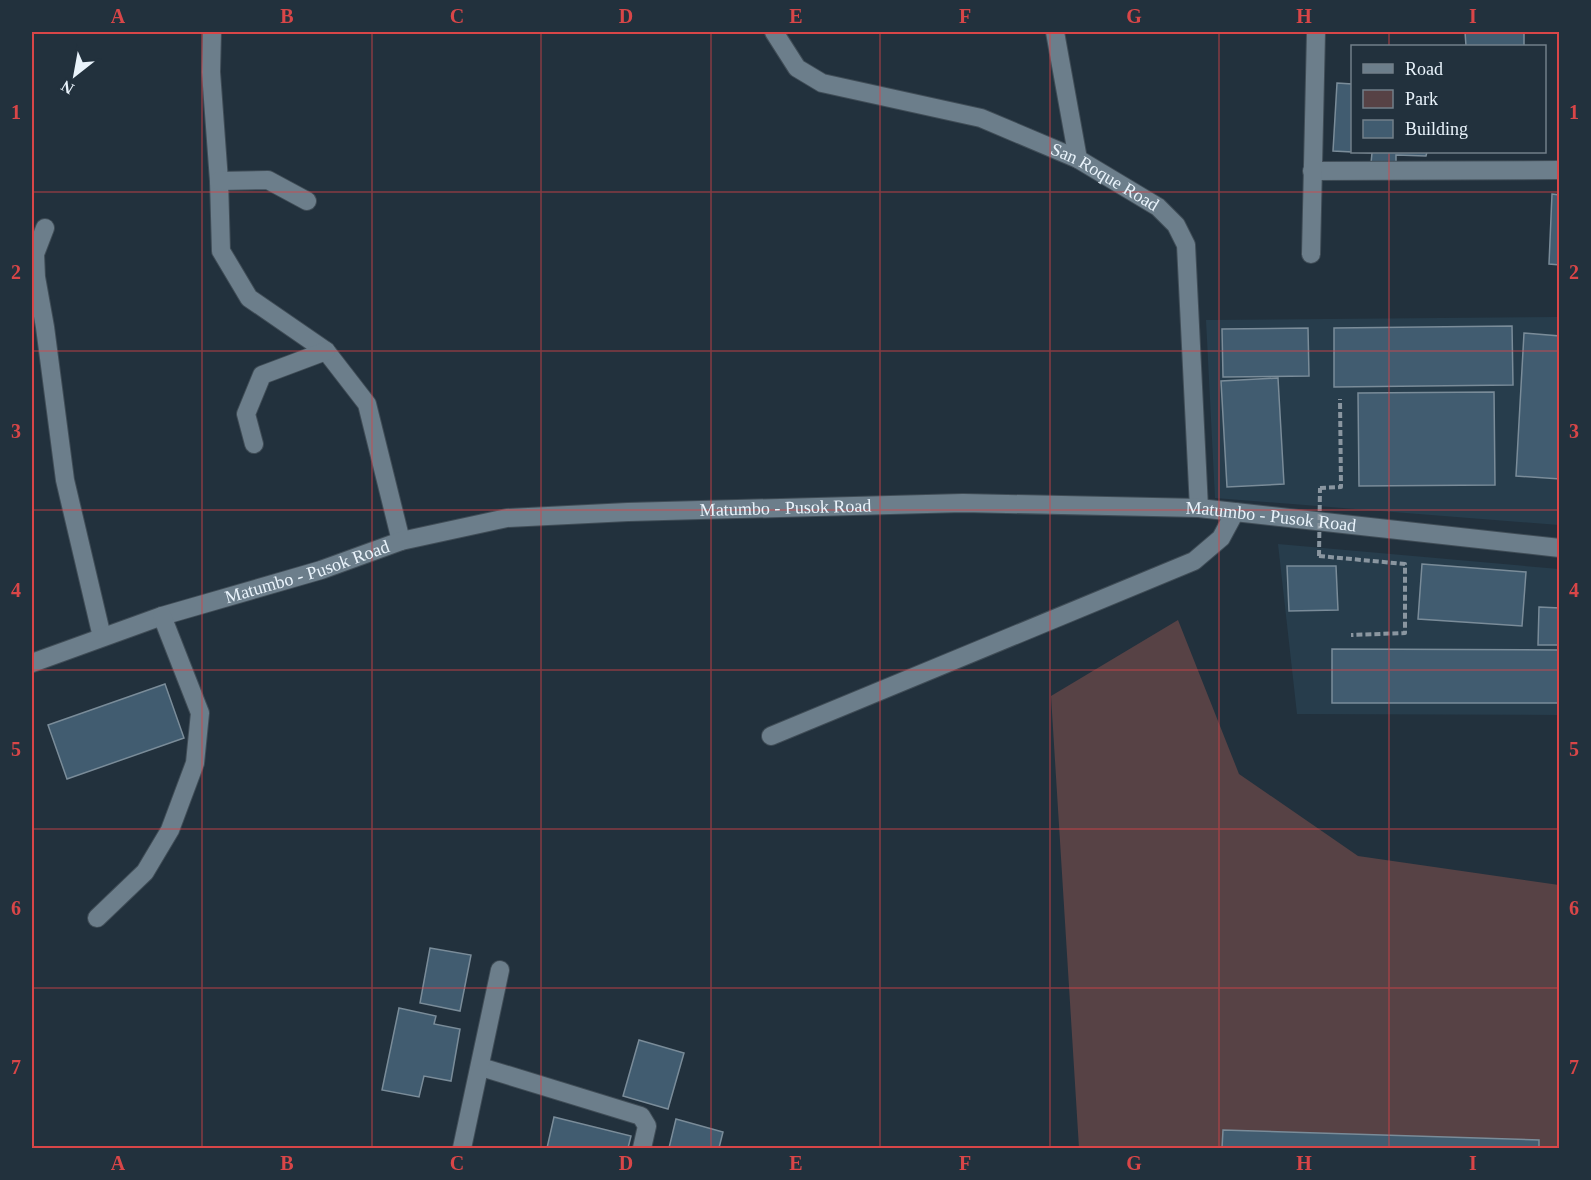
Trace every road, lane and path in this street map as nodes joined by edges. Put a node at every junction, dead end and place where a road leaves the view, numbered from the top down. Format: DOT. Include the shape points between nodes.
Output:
graph roads {
  1 [pos="212,32"];
  2 [pos="774,32"];
  3 [pos="1055,32"];
  4 [pos="1316,32"];
  5 [pos="1078,159"];
  6 [pos="1560,170"];
  7 [pos="1312,171"];
  8 [pos="219,181"];
  9 [pos="307,201"];
  10 [pos="45,228"];
  11 [pos="1311,254"];
  12 [pos="326,351"];
  13 [pos="1340,399"];
  14 [pos="254,444"];
  15 [pos="1199,508"];
  16 [pos="1235,512"];
  17 [pos="401,540"];
  18 [pos="1560,548"];
  19 [pos="162,616"];
  20 [pos="1350,635"];
  21 [pos="102,637"];
  22 [pos="32,663"];
  23 [pos="771,736"];
  24 [pos="97,918"];
  25 [pos="500,970"];
  26 [pos="481,1067"];
  27 [pos="462,1149"];
  28 [pos="642,1149"];
  1 -- 8 [label="street"];
  2 -- 5 [label="street, San Roque Road" via="797,68 822,83 981,118"];
  3 -- 5 [label="street"];
  4 -- 7 [label="street"];
  5 -- 15 [label="street, San Roque Road" via="1158,207 1176,225 1186,245"];
  6 -- 7 [label="street"];
  7 -- 11 [label="street"];
  8 -- 9 [label="street" via="268,180"];
  8 -- 12 [label="street" via="221,251 249,298"];
  10 -- 21 [label="street" via="35,254 50,381 65,480"];
  12 -- 14 [label="street" via="262,375 246,414"];
  12 -- 17 [label="street" via="367,404"];
  13 -- 20 [label="path, bridge" via="1341,487 1320,488 1318,556 1405,564 1406,633"];
  15 -- 16 [label="street, Matumbo - Pusok Road"];
  15 -- 17 [label="street, Matumbo - Pusok Road" via="963,503 628,512 507,518"];
  16 -- 18 [label="street, Matumbo - Pusok Road"];
  16 -- 23 [label="street" via="1221,538 1194,561"];
  17 -- 19 [label="street, Matumbo - Pusok Road" via="321,570"];
  19 -- 21 [label="street, Matumbo - Pusok Road"];
  19 -- 24 [label="street" via="200,713 195,763 170,830 145,872"];
  21 -- 22 [label="street, Matumbo - Pusok Road"];
  25 -- 26 [label="street"];
  26 -- 27 [label="street"];
  26 -- 28 [label="street" via="641,1116 647,1126"];
}
